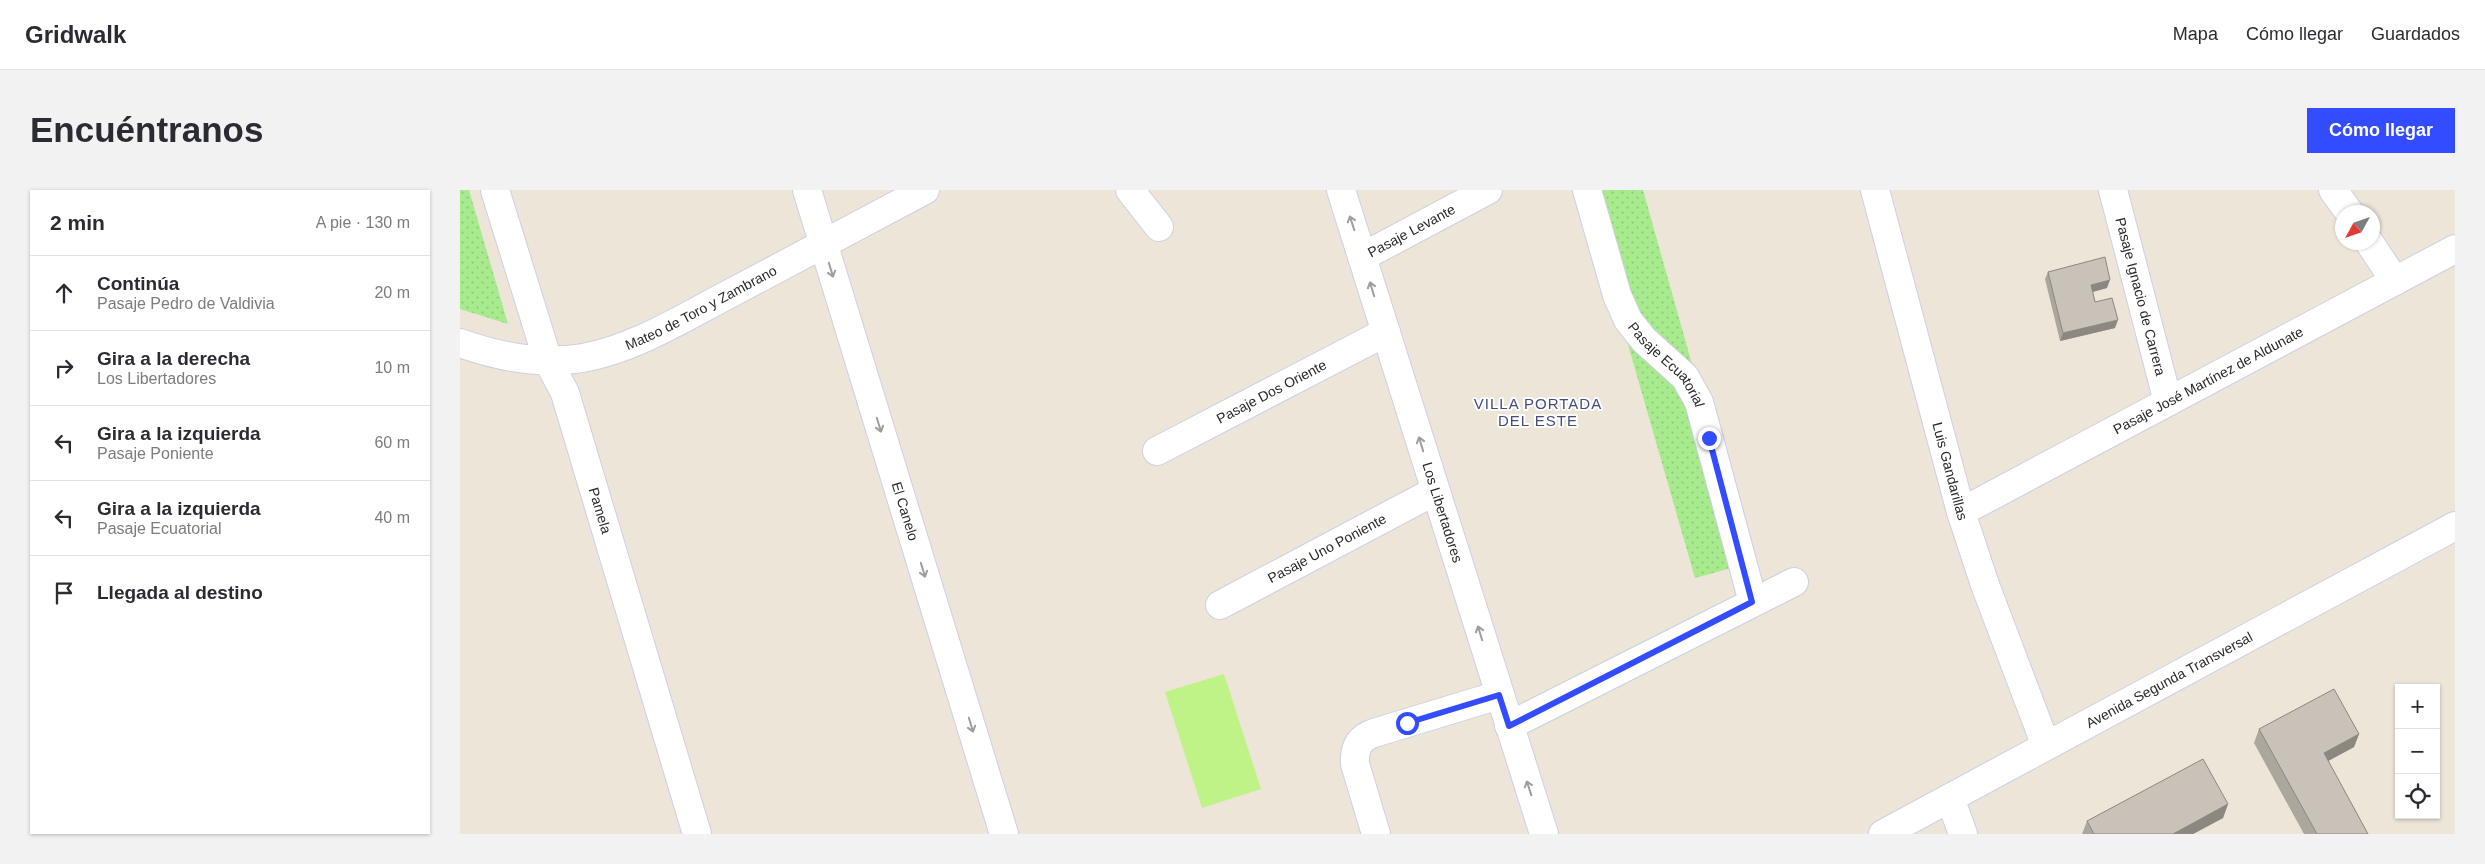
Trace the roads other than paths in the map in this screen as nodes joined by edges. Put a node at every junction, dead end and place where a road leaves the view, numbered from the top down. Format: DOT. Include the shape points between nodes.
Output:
graph roads {
  1 [pos="495,190"];
  2 [pos="807,190"];
  3 [pos="925,190"];
  4 [pos="1130,190"];
  5 [pos="1341,190"];
  6 [pos="1488,190"];
  7 [pos="1587,190"];
  8 [pos="1874,190"];
  9 [pos="2113,190"];
  10 [pos="2333,190"];
  11 [pos="2343,205"];
  12 [pos="1160,227"];
  13 [pos="823,244"];
  14 [pos="2374,250"];
  15 [pos="2455,250"];
  16 [pos="1362,257"];
  17 [pos="2395,281"];
  18 [pos="1386,332"];
  19 [pos="460,343"];
  20 [pos="548,360"];
  21 [pos="2168,402"];
  22 [pos="1157,452"];
  23 [pos="1436,491"];
  24 [pos="1961,512"];
  25 [pos="2455,526"];
  26 [pos="1794,582"];
  27 [pos="1752,602"];
  28 [pos="1220,605"];
  29 [pos="1499,695"];
  30 [pos="1509,726"];
  31 [pos="2046,746"];
  32 [pos="1950,798"];
  33 [pos="697,834"];
  34 [pos="1004,834"];
  35 [pos="1376,834"];
  36 [pos="1544,834"];
  37 [pos="1883,834"];
  38 [pos="1963,834"];
  1 -- 20 [label="street, Pamela"];
  2 -- 13 [label="street, El Canelo"];
  3 -- 13 [label="street, Mateo de Toro y Zambrano"];
  4 -- 12 [label="street"];
  16 -- 5 [label="street, Los Libertadores, one-way"];
  6 -- 16 [label="street, Pasaje Levante"];
  7 -- 27 [label="street, Pasaje Ecuatorial" via="1617,295 1628,320 1644,340 1685,377 1699,402"];
  8 -- 24 [label="street, Luis Gandarillas"];
  9 -- 21 [label="street, Pasaje Ignacio de Carrera"];
  10 -- 11 [label="street"];
  13 -- 20 [label="street, Mateo de Toro y Zambrano" via="631,344 581,358"];
  13 -- 34 [label="street, El Canelo, one-way"];
  14 -- 17 [label="street"];
  15 -- 17 [label="street, Pasaje José Martínez de Aldunate"];
  18 -- 16 [label="street, Los Libertadores, one-way"];
  17 -- 21 [label="street, Pasaje José Martínez de Aldunate"];
  18 -- 22 [label="street, Pasaje Dos Oriente"];
  23 -- 18 [label="street, Los Libertadores, one-way"];
  19 -- 20 [label="street, Mateo de Toro y Zambrano" via="496,354"];
  20 -- 33 [label="street, Pamela" via="566,393"];
  21 -- 24 [label="street, Pasaje José Martínez de Aldunate"];
  23 -- 28 [label="street, Pasaje Uno Poniente"];
  29 -- 23 [label="street, Los Libertadores, one-way"];
  24 -- 31 [label="street, Luis Gandarillas"];
  25 -- 31 [label="street, Avenida Segunda Transversal"];
  26 -- 27 [label="street"];
  27 -- 30 [label="street"];
  29 -- 30 [label="street, Los Libertadores"];
  29 -- 35 [label="street" via="1374,733 1362,740 1354,755 1355,764"];
  36 -- 30 [label="street, Los Libertadores, one-way"];
  31 -- 32 [label="street, Avenida Segunda Transversal"];
  32 -- 37 [label="street, Avenida Segunda Transversal"];
  32 -- 38 [label="street"];
}
